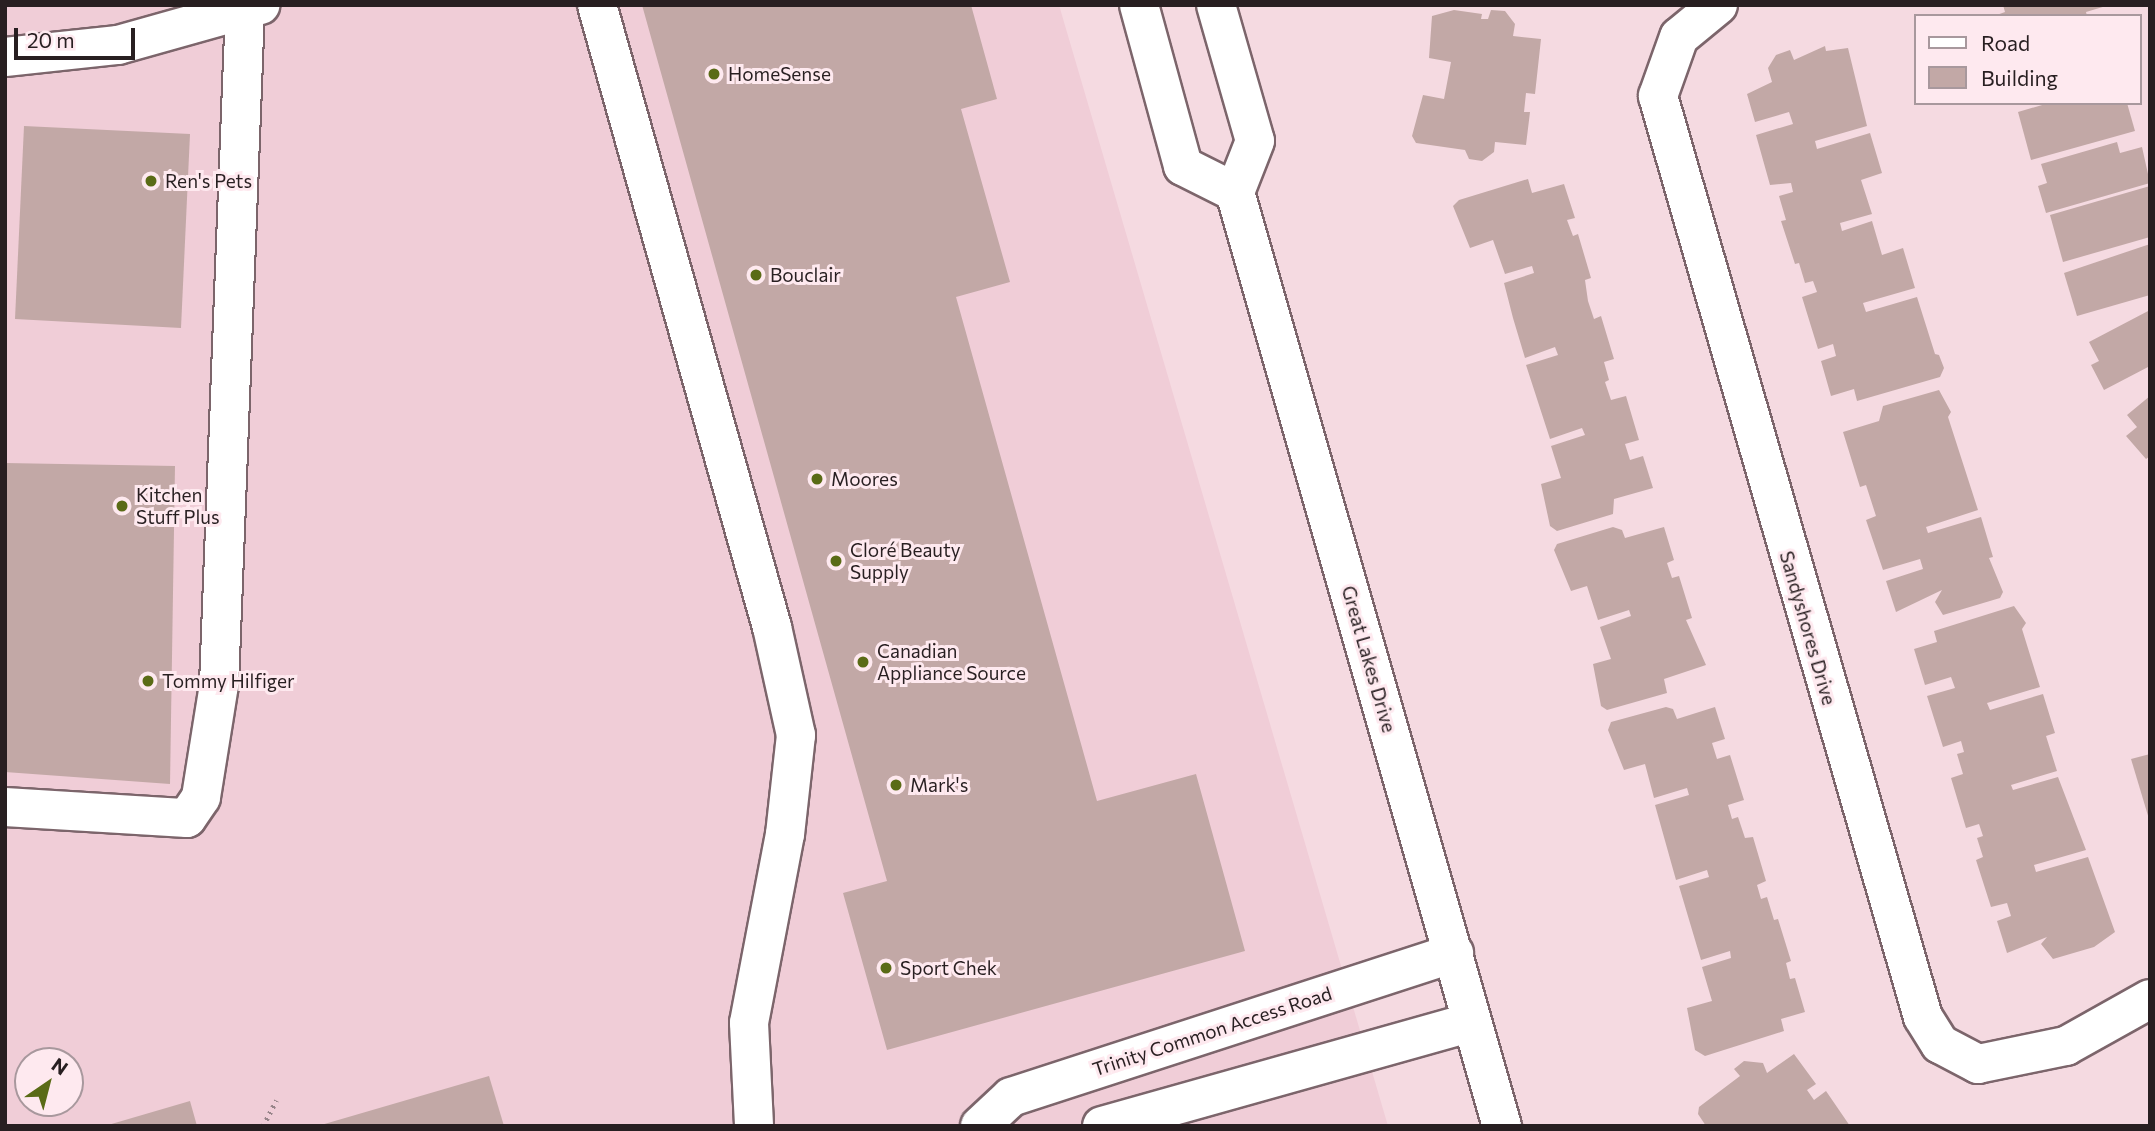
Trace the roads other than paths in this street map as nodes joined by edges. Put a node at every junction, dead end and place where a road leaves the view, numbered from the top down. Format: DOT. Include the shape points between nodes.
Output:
graph roads {
  1 [pos="597,5"];
  2 [pos="1139,5"];
  3 [pos="1216,5"];
  4 [pos="1718,5"];
  5 [pos="252,7"];
  6 [pos="5,57"];
  7 [pos="1236,192"];
  8 [pos="5,807"];
  9 [pos="1454,953"];
  10 [pos="2150,999"];
  11 [pos="1472,1022"];
  12 [pos="754,1126"];
  13 [pos="980,1126"];
  14 [pos="1102,1126"];
  15 [pos="1502,1126"];
  1 -- 12 [label="street" via="758,575 796,735 785,834 749,1023"];
  2 -- 7 [label="street" via="1184,166"];
  3 -- 7 [label="street" via="1255,141"];
  4 -- 10 [label="street, Sandyshores Drive" via="1679,37 1658,96 1923,1017 1940,1044 1978,1064 2066,1046"];
  5 -- 6 [label="street" via="118,45"];
  5 -- 8 [label="street" via="219,685 201,797 187,817"];
  7 -- 9 [label="street, Great Lakes Drive"];
  9 -- 11 [label="street, Great Lakes Drive"];
  9 -- 13 [label="street, Trinity Common Access Road" via="1011,1097"];
  11 -- 14 [label="street"];
  11 -- 15 [label="street, Great Lakes Drive"];
}
